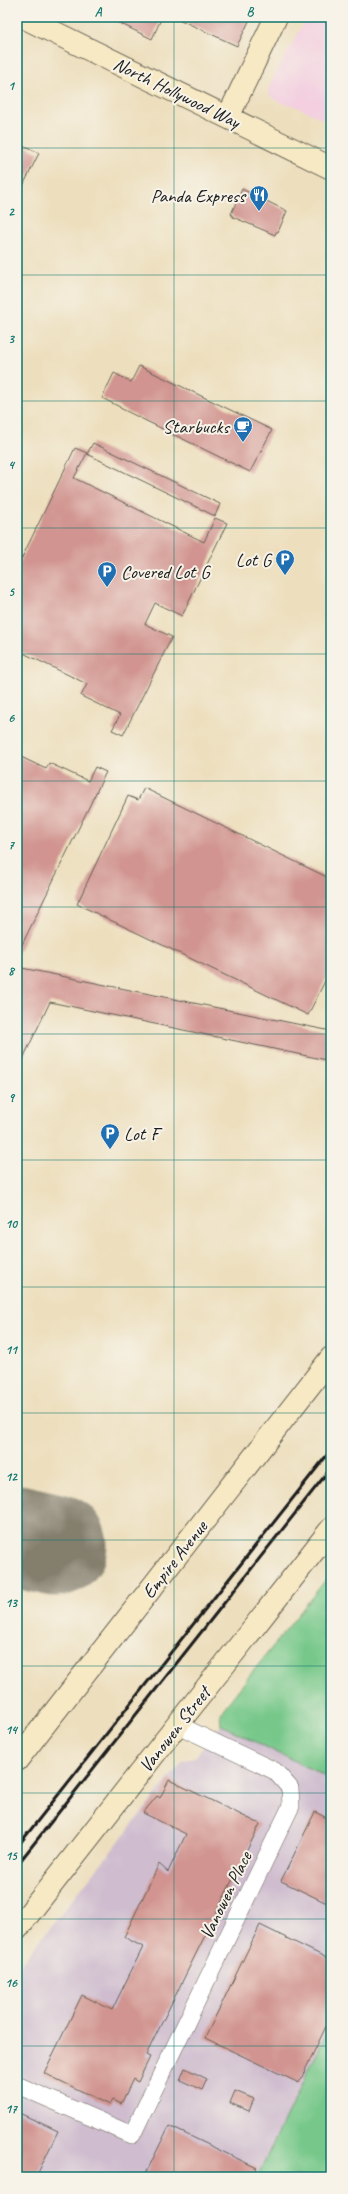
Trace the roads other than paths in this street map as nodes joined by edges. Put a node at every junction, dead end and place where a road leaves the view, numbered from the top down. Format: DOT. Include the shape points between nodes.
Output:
graph roads {
  1 [pos="23,17"];
  2 [pos="276,17"];
  3 [pos="228,118"];
  4 [pos="331,168"];
  5 [pos="331,1358"];
  6 [pos="331,1529"];
  7 [pos="178,1725"];
  8 [pos="17,1760"];
  9 [pos="17,1929"];
  10 [pos="17,2085"];
  1 -- 3 [label="main road, North Hollywood Way"];
  2 -- 3 [label="main road"];
  3 -- 4 [label="main road, North Hollywood Way"];
  5 -- 8 [label="main road, Empire Avenue"];
  6 -- 7 [label="main road, Vanowen Street"];
  7 -- 9 [label="main road, Vanowen Street"];
  7 -- 10 [label="street, Vanowen Place" via="275,1771 290,1788 291,1806 132,2135"];
}
